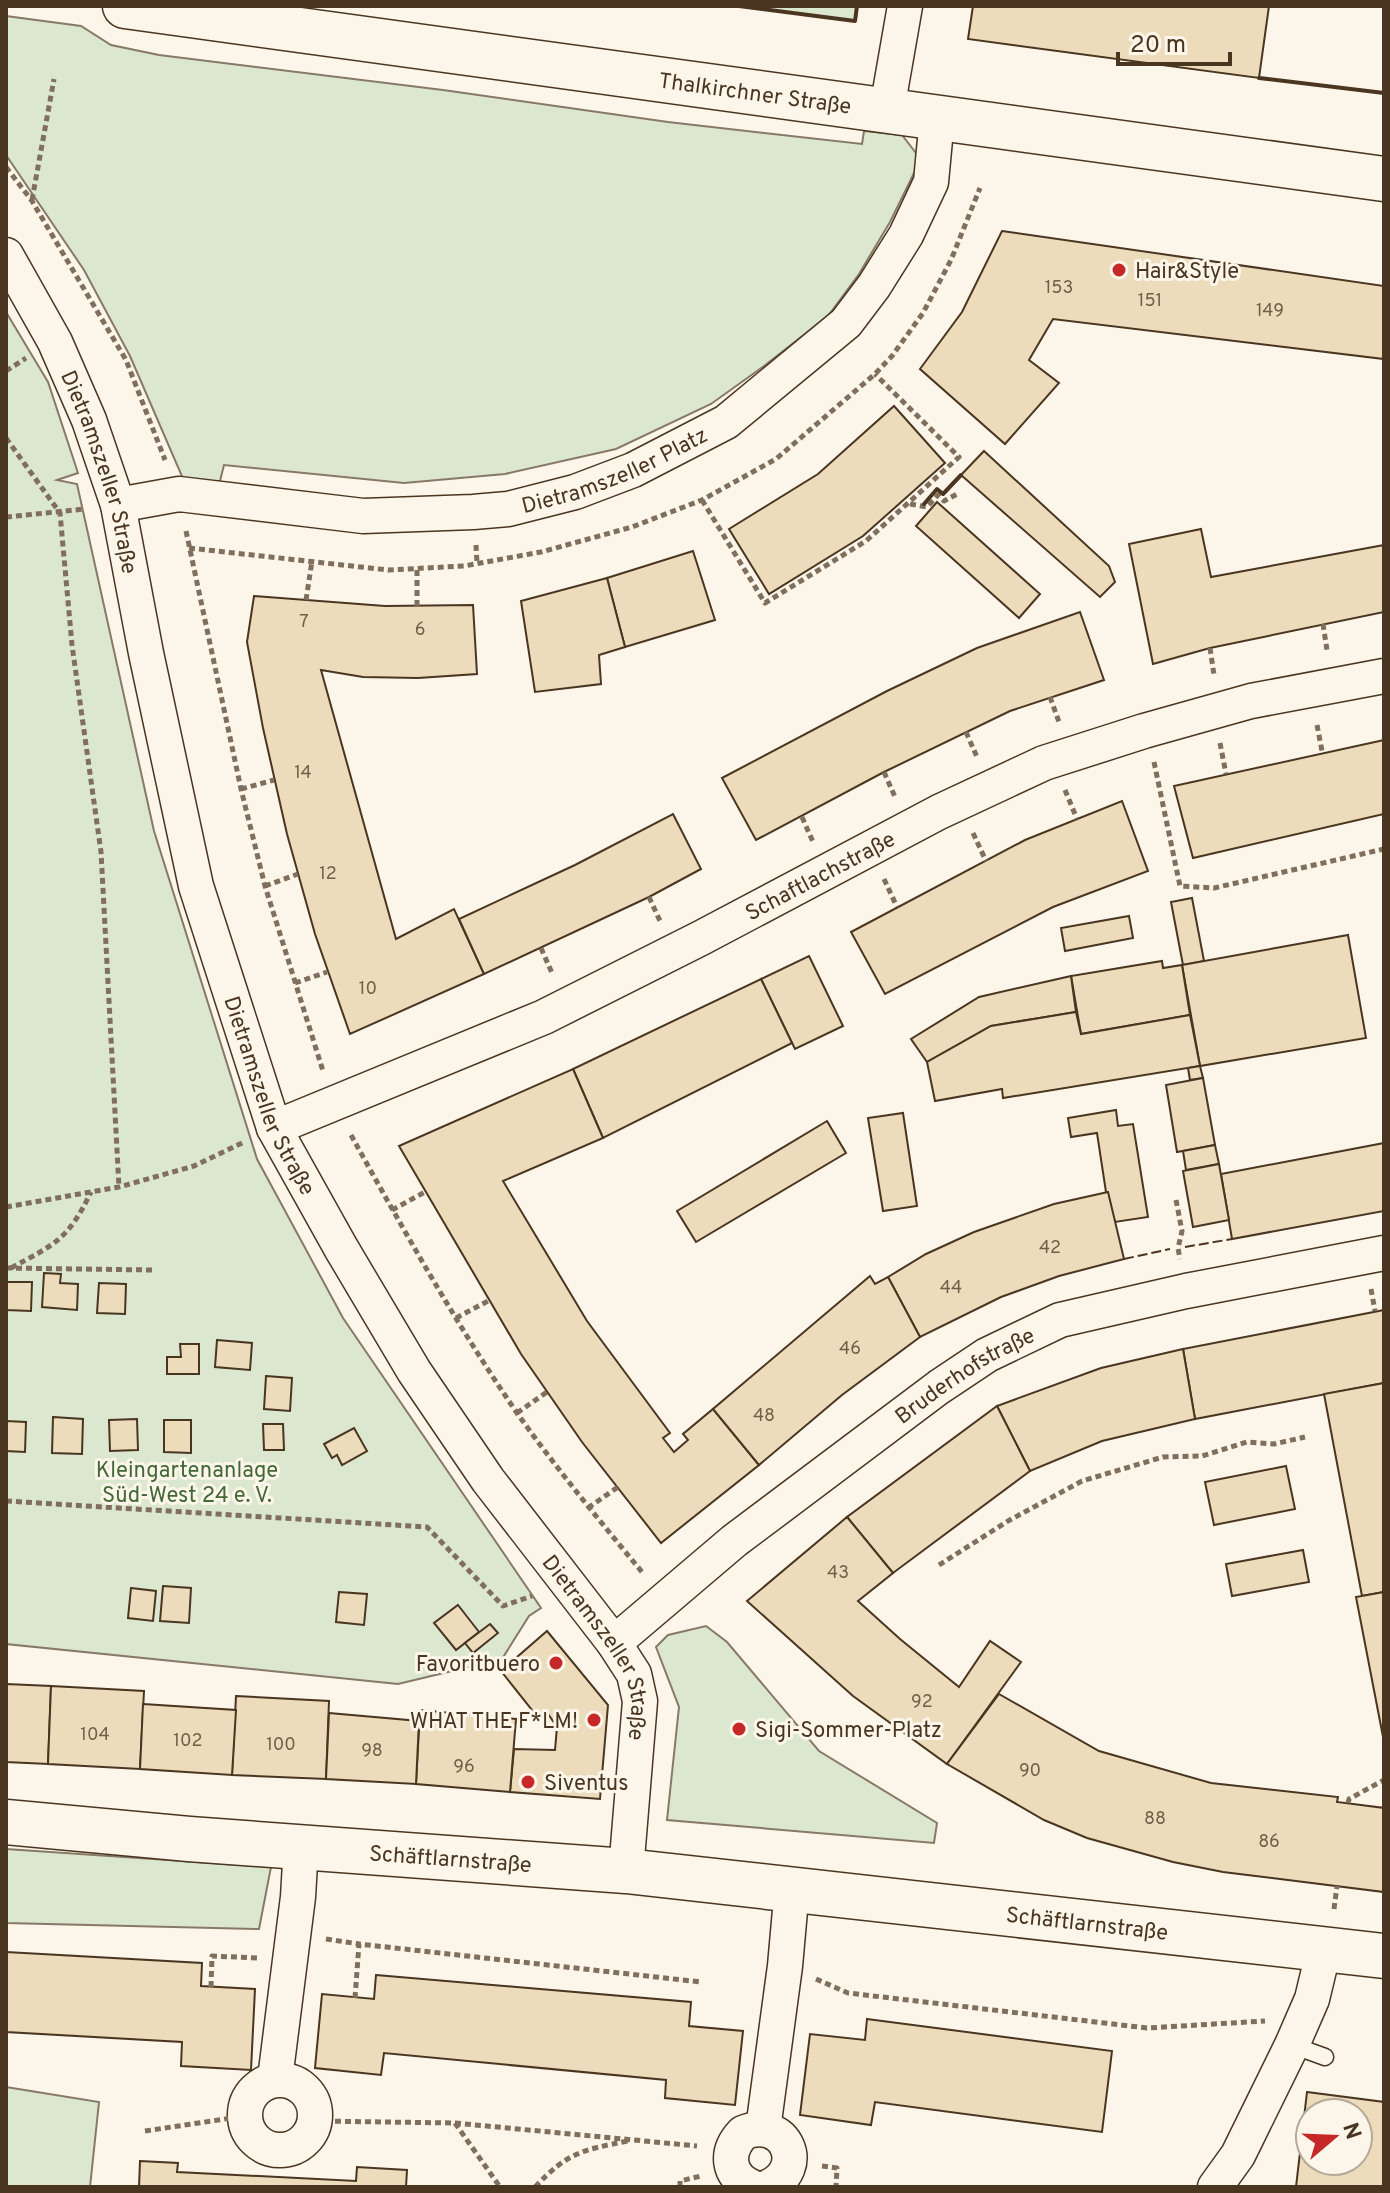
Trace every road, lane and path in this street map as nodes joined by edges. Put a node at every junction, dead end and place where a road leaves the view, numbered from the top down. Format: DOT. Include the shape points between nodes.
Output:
graph roads {
  1 [pos="125,6"];
  2 [pos="905,6"];
  3 [pos="54,79"];
  4 [pos="887,109"];
  5 [pos="937,118"];
  6 [pos="6,167"];
  7 [pos="1384,179"];
  8 [pos="32,201"];
  9 [pos="6,255"];
  10 [pos="875,374"];
  11 [pos="6,438"];
  12 [pos="959,493"];
  13 [pos="179,494"];
  14 [pos="702,500"];
  15 [pos="909,504"];
  16 [pos="118,505"];
  17 [pos="60,513"];
  18 [pos="6,517"];
  19 [pos="312,561"];
  20 [pos="417,568"];
  21 [pos="306,600"];
  22 [pos="417,606"];
  23 [pos="1384,676"];
  24 [pos="1144,731"];
  25 [pos="274,780"];
  26 [pos="241,789"];
  27 [pos="1384,849"];
  28 [pos="298,874"];
  29 [pos="265,886"];
  30 [pos="327,972"];
  31 [pos="295,983"];
  32 [pos="333,1104"];
  33 [pos="274,1128"];
  34 [pos="119,1187"];
  35 [pos="91,1191"];
  36 [pos="425,1192"];
  37 [pos="1176,1200"];
  38 [pos="6,1207"];
  39 [pos="392,1210"];
  40 [pos="1384,1253"];
  41 [pos="8,1268"];
  42 [pos="152,1270"];
  43 [pos="1186,1291"];
  44 [pos="488,1301"];
  45 [pos="456,1318"];
  46 [pos="547,1392"];
  47 [pos="517,1413"];
  48 [pos="1305,1437"];
  49 [pos="618,1487"];
  50 [pos="6,1501"];
  51 [pos="588,1508"];
  52 [pos="939,1565"];
  53 [pos="567,1585"];
  54 [pos="666,1600"];
  55 [pos="614,1643"];
  56 [pos="1384,1780"];
  57 [pos="1348,1803"];
  58 [pos="6,1822"];
  59 [pos="301,1846"];
  60 [pos="626,1871"];
  61 [pos="1337,1886"];
  62 [pos="792,1888"];
  63 [pos="1329,1931"];
  64 [pos="1384,1956"];
  65 [pos="290,1959"];
  66 [pos="785,1966"];
  67 [pos="701,1982"];
  68 [pos="211,1987"];
  69 [pos="355,1998"];
  70 [pos="1297,2033"];
  71 [pos="1325,2057"];
  72 [pos="275,2079"];
  73 [pos="245,2116"];
  74 [pos="315,2121"];
  75 [pos="455,2123"];
  76 [pos="763,2129"];
  77 [pos="145,2131"];
  78 [pos="636,2140"];
  79 [pos="731,2151"];
  80 [pos="500,2187"];
  81 [pos="535,2187"];
  82 [pos="752,2187"];
  83 [pos="768,2187"];
  84 [pos="1215,2187"];
  1 -- 4 [label="street, Thalkirchner Straße"];
  2 -- 4 [label="street"];
  3 -- 8 [label="path"];
  4 -- 5 [label="street, Thalkirchner Straße"];
  5 -- 7 [label="street, Thalkirchner Straße"];
  5 -- 13 [label="street, Dietramszeller Platz" via="931,182 906,235 846,323 726,422 679,448 575,492 508,509 363,516"];
  6 -- 8 [label="path"];
  8 -- 13 [label="path" via="126,360"];
  9 -- 16 [label="street, Dietramszeller Straße" via="55,342"];
  10 -- 15 [label="path" via="959,457"];
  11 -- 17 [label="path"];
  12 -- 15 [label="path" via="944,501 938,495 927,507"];
  13 -- 16 [label="street, Dietramszeller Platz"];
  13 -- 26 [label="path"];
  14 -- 15 [label="path" via="765,603 866,541"];
  16 -- 17 [label="path"];
  16 -- 33 [label="street, Dietramszeller Straße" via="196,886"];
  17 -- 18 [label="path"];
  17 -- 34 [label="path" via="101,852"];
  19 -- 21 [label="path"];
  20 -- 22 [label="path"];
  23 -- 24 [label="street, Schaftlachstraße" via="1251,701"];
  24 -- 27 [label="path" via="1180,886 1214,888"];
  24 -- 32 [label="street, Schaftlachstraße" via="1052,760 959,802 544,1017"];
  25 -- 26 [label="path"];
  26 -- 29 [label="path"];
  28 -- 29 [label="path"];
  29 -- 31 [label="path"];
  30 -- 31 [label="path"];
  31 -- 32 [label="path"];
  32 -- 33 [label="street, Schaftlachstraße"];
  32 -- 39 [label="path"];
  33 -- 34 [label="path" via="194,1166"];
  33 -- 53 [label="street, Dietramszeller Straße" via="414,1371"];
  34 -- 35 [label="path"];
  35 -- 38 [label="path"];
  35 -- 41 [label="path" via="79,1217 58,1242"];
  36 -- 39 [label="path"];
  37 -- 43 [label="path"];
  39 -- 45 [label="path"];
  40 -- 43 [label="street, Bruderhofstraße"];
  41 -- 42 [label="path"];
  43 -- 54 [label="street, Bruderhofstraße" via="1060,1320 987,1355 734,1541"];
  44 -- 45 [label="path"];
  45 -- 47 [label="path"];
  46 -- 47 [label="path"];
  47 -- 51 [label="path"];
  48 -- 52 [label="path" via="1274,1444 1247,1442 1202,1456 1163,1457 1082,1481"];
  49 -- 51 [label="path"];
  50 -- 53 [label="path" via="427,1527 503,1606"];
  51 -- 54 [label="path"];
  53 -- 55 [label="street, Dietramszeller Straße"];
  54 -- 55 [label="street, Bruderhofstraße"];
  55 -- 60 [label="street, Dietramszeller Straße" via="634,1674 640,1701"];
  56 -- 57 [label="path"];
  58 -- 59 [label="street, Schäftlarnstraße"];
  59 -- 60 [label="street, Schäftlarnstraße"];
  59 -- 65 [label="street"];
  60 -- 62 [label="street, Schäftlarnstraße"];
  61 -- 63 [label="path"];
  62 -- 63 [label="street, Schäftlarnstraße"];
  62 -- 66 [label="street"];
  63 -- 64 [label="street, Schäftlarnstraße"];
  63 -- 70 [label="street" via="1312,1999"];
  65 -- 68 [label="path" via="212,1956"];
  65 -- 72 [label="street"];
  66 -- 70 [label="path" via="848,1993 1147,2028 1248,2020"];
  66 -- 76 [label="street"];
  67 -- 69 [label="path" via="359,1944"];
  70 -- 71 [label="lane"];
  70 -- 84 [label="street" via="1238,2155"];
  72 -- 73 [label="street" via="249,2097"];
  72 -- 74 [label="street" via="304,2087 315,2106"];
  73 -- 74 [label="street" via="253,2137 274,2150 299,2145"];
  73 -- 77 [label="path"];
  74 -- 75 [label="path"];
  75 -- 78 [label="path"];
  75 -- 80 [label="path"];
  76 -- 79 [label="street" via="743,2133"];
  76 -- 83 [label="street" via="775,2132 789,2151 785,2174"];
  78 -- 79 [label="path"];
  78 -- 81 [label="path" via="580,2151"];
  79 -- 82 [label="street" via="734,2174"];
}
